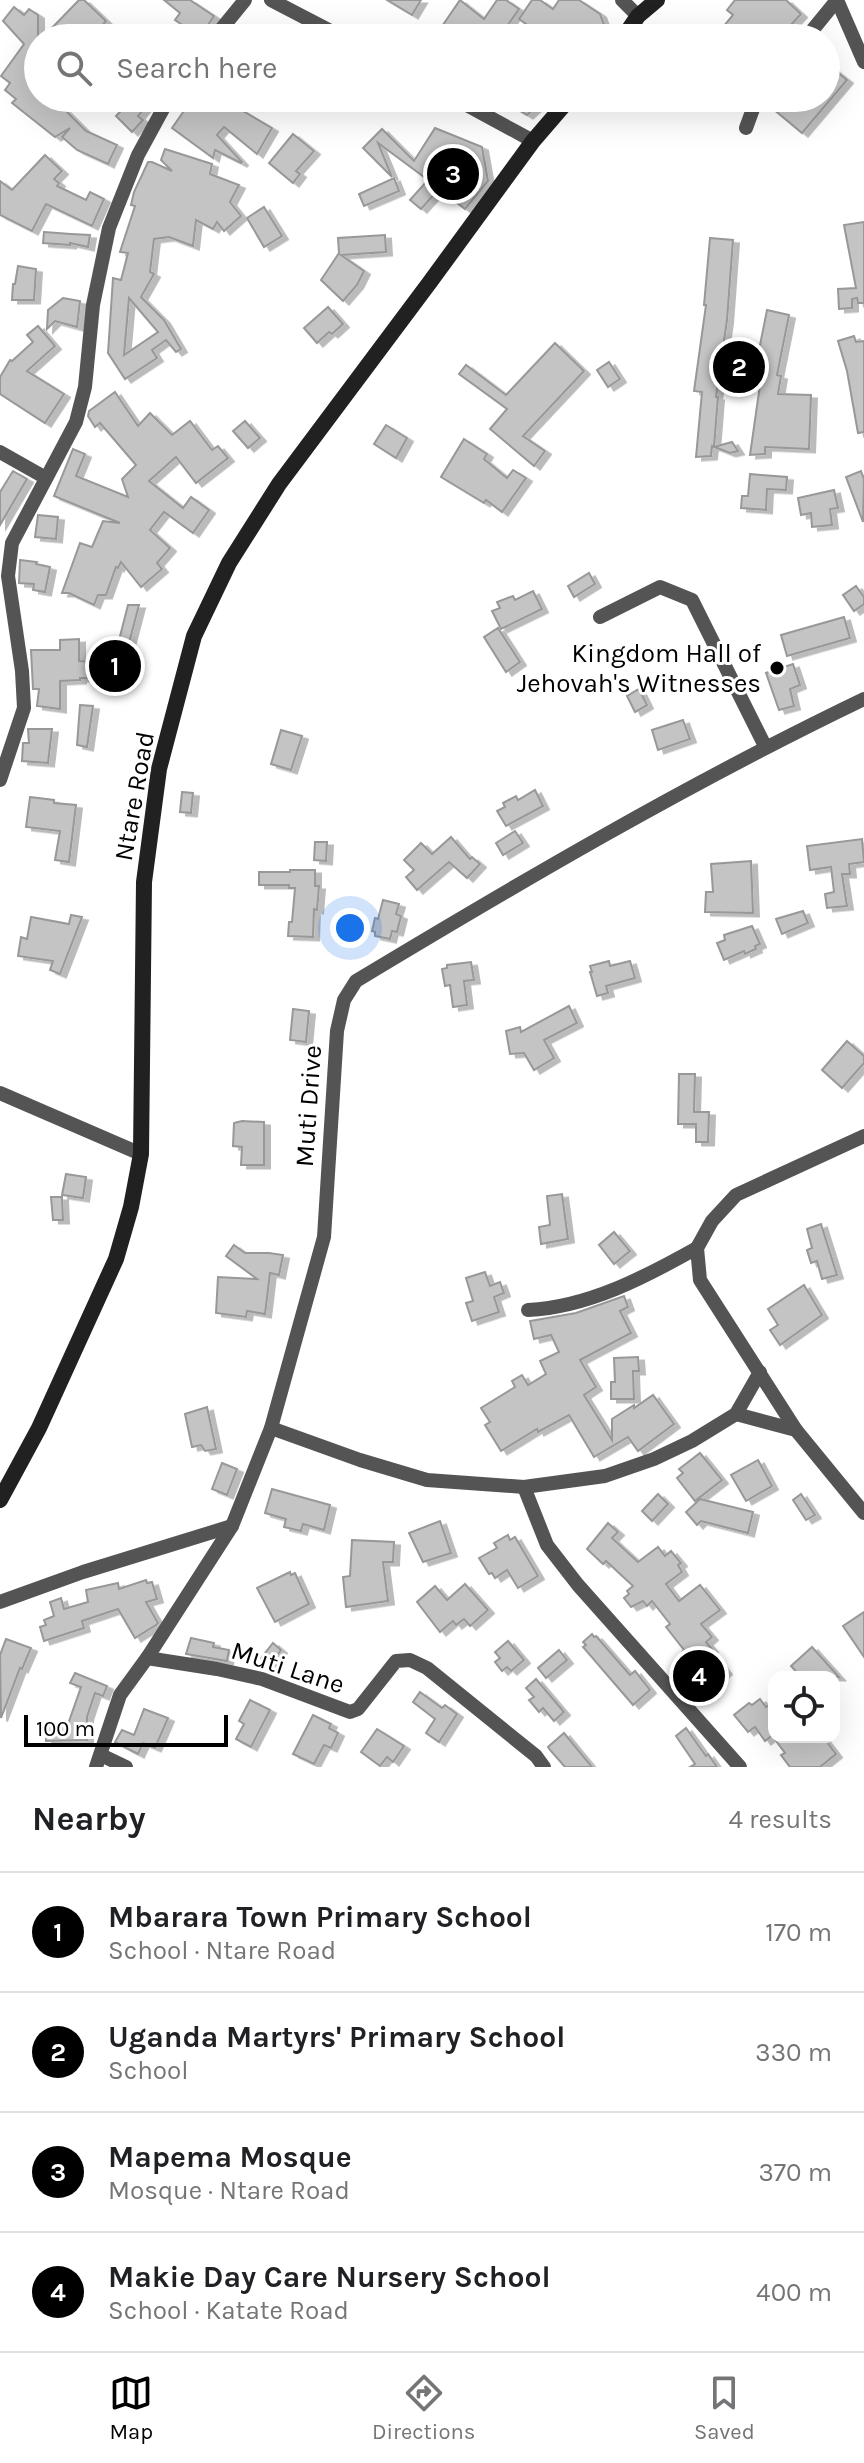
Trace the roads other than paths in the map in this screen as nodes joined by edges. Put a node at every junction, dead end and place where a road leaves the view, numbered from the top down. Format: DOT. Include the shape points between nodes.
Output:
graph roads {
  1 [pos="245,0"];
  2 [pos="271,0"];
  3 [pos="622,0"];
  4 [pos="657,0"];
  5 [pos="837,0"];
  6 [pos="638,16"];
  7 [pos="225,24"];
  8 [pos="317,24"];
  9 [pos="633,24"];
  10 [pos="817,24"];
  11 [pos="864,62"];
  12 [pos="161,112"];
  13 [pos="480,112"];
  14 [pos="558,112"];
  15 [pos="752,112"];
  16 [pos="746,128"];
  17 [pos="533,141"];
  18 [pos="0,452"];
  19 [pos="46,478"];
  20 [pos="600,617"];
  21 [pos="864,699"];
  22 [pos="765,746"];
  23 [pos="0,780"];
  24 [pos="0,1093"];
  25 [pos="864,1136"];
  26 [pos="141,1154"];
  27 [pos="697,1248"];
  28 [pos="528,1310"];
  29 [pos="760,1372"];
  30 [pos="736,1414"];
  31 [pos="271,1428"];
  32 [pos="796,1430"];
  33 [pos="524,1487"];
  34 [pos="0,1500"];
  35 [pos="864,1513"];
  36 [pos="232,1526"];
  37 [pos="0,1602"];
  38 [pos="147,1658"];
  39 [pos="98,1761"];
  40 [pos="126,1767"];
  41 [pos="544,1767"];
  42 [pos="740,1767"];
  1 -- 7 [label="street"];
  2 -- 8 [label="street"];
  3 -- 6 [label="street"];
  4 -- 6 [label="main road"];
  5 -- 10 [label="street"];
  5 -- 11 [label="street"];
  6 -- 9 [label="main road"];
  12 -- 19 [label="street" via="109,228 93,305 85,387 76,422"];
  13 -- 17 [label="street"];
  14 -- 17 [label="main road, Ntare Road"];
  15 -- 16 [label="street"];
  17 -- 26 [label="main road, Ntare Road" via="279,484 229,563 194,636 159,769 144,882"];
  18 -- 19 [label="street"];
  19 -- 23 [label="street" via="12,543 8,576 24,708"];
  20 -- 22 [label="street" via="660,587 692,600"];
  21 -- 22 [label="street, Muti Drive"];
  22 -- 31 [label="street, Muti Drive" via="356,981 344,1000 337,1031 324,1237"];
  24 -- 26 [label="street"];
  25 -- 27 [label="street" via="736,1195"];
  26 -- 34 [label="main road, Ntare Road" via="116,1259"];
  27 -- 28 [label="street" via="635,1281 555,1309"];
  27 -- 29 [label="street" via="700,1280"];
  29 -- 30 [label="street"];
  29 -- 32 [label="street"];
  30 -- 32 [label="street"];
  30 -- 33 [label="street" via="654,1459 605,1476"];
  31 -- 33 [label="street" via="427,1480"];
  31 -- 36 [label="street, Muti Drive"];
  32 -- 35 [label="street"];
  33 -- 42 [label="street" via="547,1545"];
  36 -- 37 [label="street"];
  36 -- 38 [label="street, Muti Drive"];
  38 -- 39 [label="street, Muti Drive" via="120,1695"];
  38 -- 41 [label="street, Muti Lane" via="262,1679 350,1712 396,1661 410,1660 451,1686"];
  39 -- 40 [label="street"];
}
